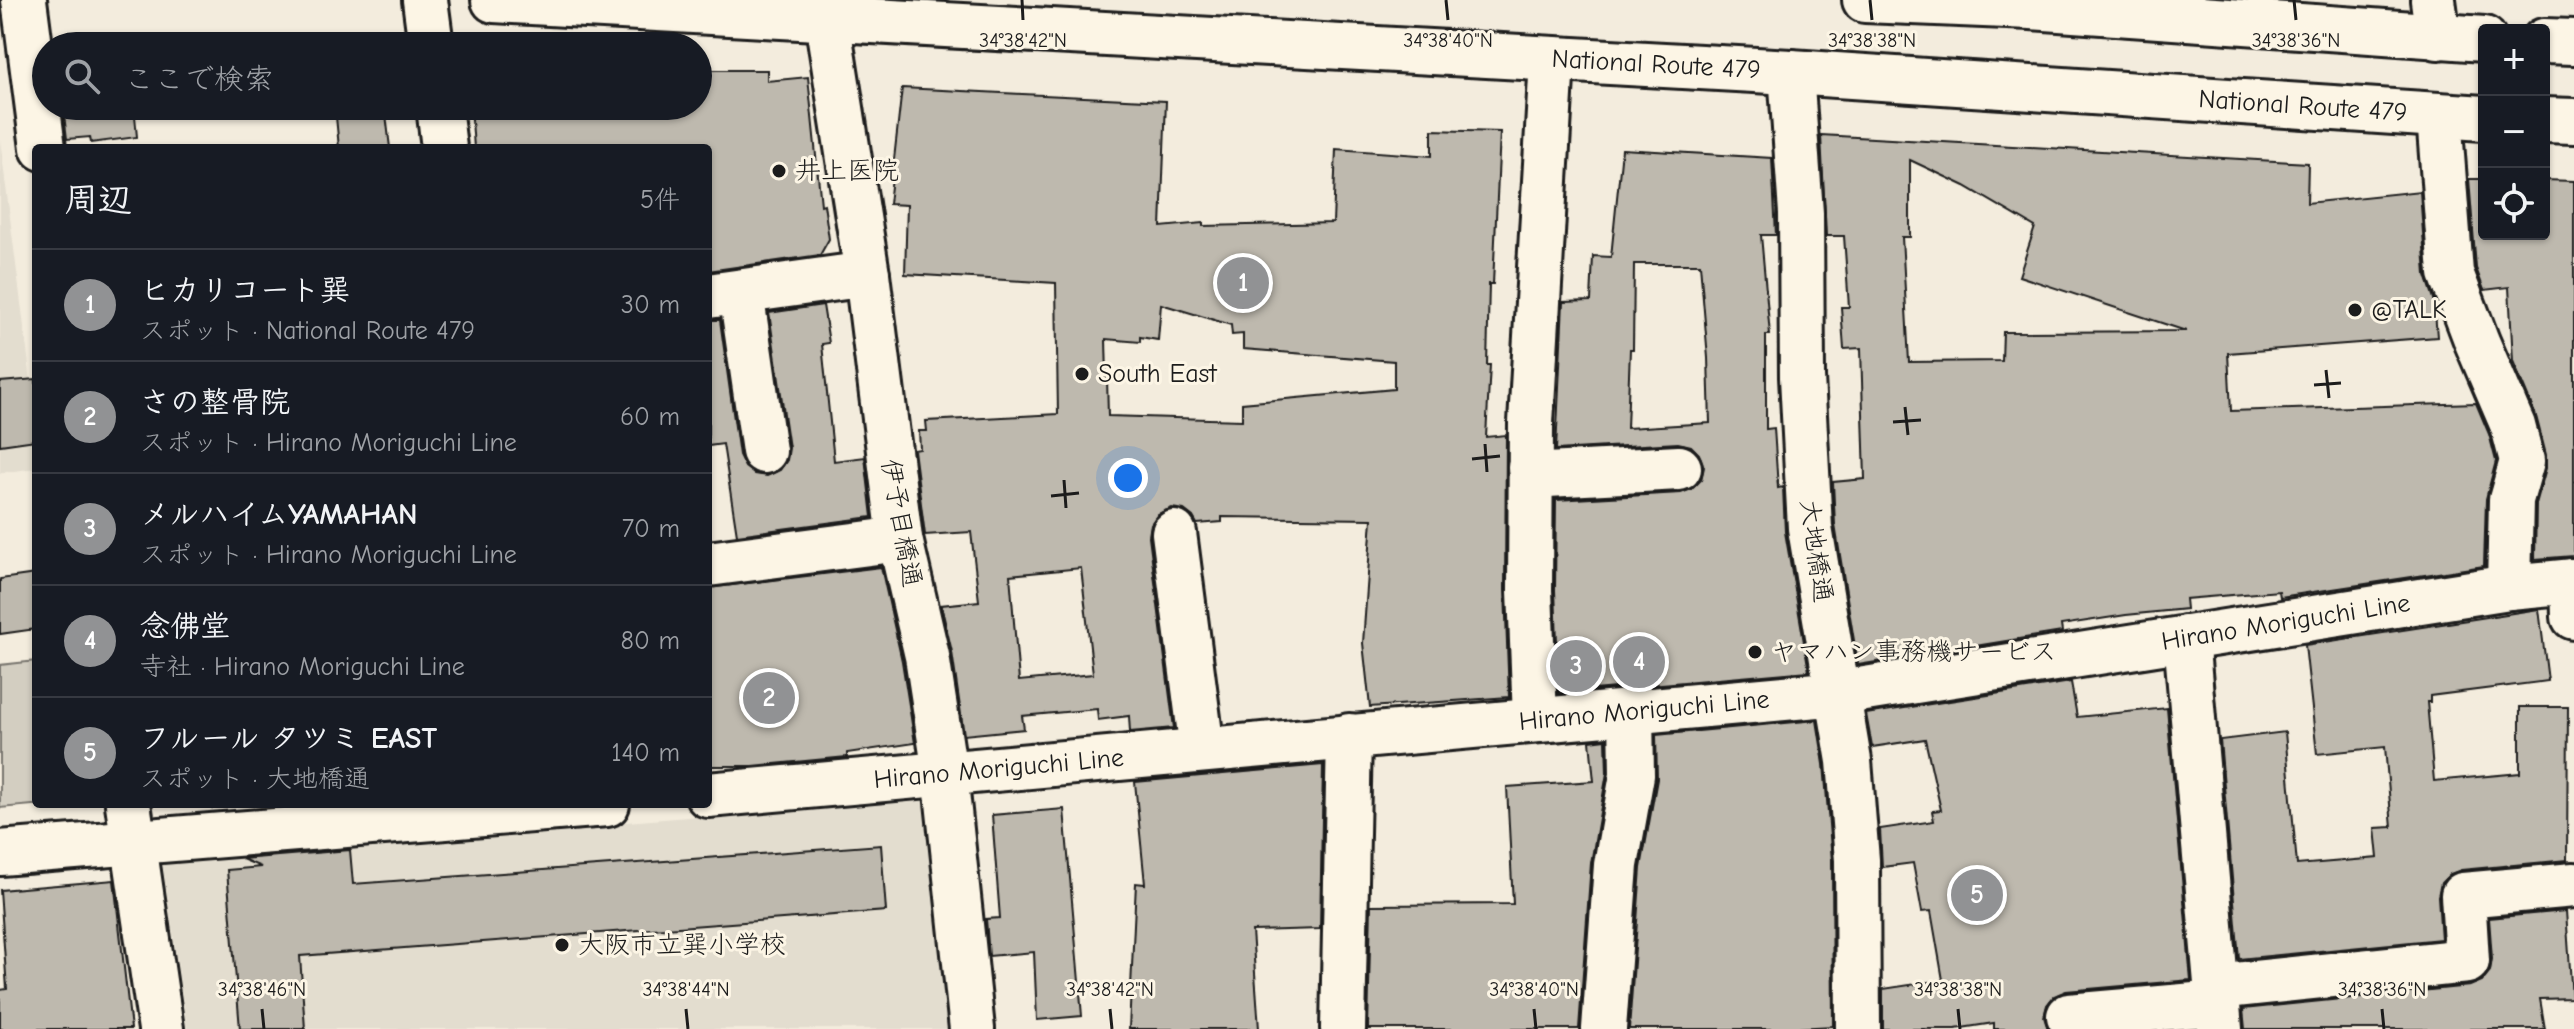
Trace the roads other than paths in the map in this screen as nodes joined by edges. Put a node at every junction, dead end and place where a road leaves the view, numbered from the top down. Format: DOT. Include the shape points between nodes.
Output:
graph roads {
  1 [pos="24,0"];
  2 [pos="425,0"];
  3 [pos="494,0"];
  4 [pos="1865,0"];
  5 [pos="2031,4"];
  6 [pos="826,9"];
  7 [pos="2436,19"];
  8 [pos="429,32"];
  9 [pos="2478,36"];
  10 [pos="2550,41"];
  11 [pos="2574,42"];
  12 [pos="1552,60"];
  13 [pos="32,62"];
  14 [pos="1791,72"];
  15 [pos="2439,116"];
  16 [pos="2478,118"];
  17 [pos="39,120"];
  18 [pos="441,120"];
  19 [pos="2550,120"];
  20 [pos="2574,121"];
  21 [pos="42,144"];
  22 [pos="444,144"];
  23 [pos="867,274"];
  24 [pos="725,294"];
  25 [pos="764,451"];
  26 [pos="1530,467"];
  27 [pos="1679,468"];
  28 [pos="1174,533"];
  29 [pos="900,539"];
  30 [pos="712,563"];
  31 [pos="2574,581"];
  32 [pos="2509,587"];
  33 [pos="2574,617"];
  34 [pos="2186,638"];
  35 [pos="1840,693"];
  36 [pos="1631,711"];
  37 [pos="1535,719"];
  38 [pos="1349,736"];
  39 [pos="1202,750"];
  40 [pos="945,773"];
  41 [pos="712,795"];
  42 [pos="526,808"];
  43 [pos="485,810"];
  44 [pos="131,824"];
  45 [pos="0,853"];
  46 [pos="2574,885"];
  47 [pos="2218,1006"];
  48 [pos="2069,1016"];
  49 [pos="161,1029"];
  50 [pos="972,1029"];
  51 [pos="1343,1029"];
  52 [pos="1604,1029"];
  53 [pos="1858,1029"];
  1 -- 13 [label="main road"];
  2 -- 8 [label="main road"];
  3 -- 6 [label="main road, National Route 479"];
  4 -- 5 [label="main road"];
  5 -- 7 [label="main road"];
  6 -- 12 [label="main road, National Route 479"];
  6 -- 23 [label="main road, 伊予目橋通"];
  7 -- 9 [label="main road"];
  10 -- 11 [label="main road"];
  12 -- 14 [label="main road, National Route 479"];
  12 -- 26 [label="main road"];
  14 -- 15 [label="main road, National Route 479"];
  14 -- 35 [label="main road, 大地橋通" via="1801,213 1810,528"];
  15 -- 16 [label="main road, National Route 479"];
  15 -- 32 [label="main road" via="2451,273 2522,461 2511,500"];
  17 -- 21 [label="main road"];
  18 -- 22 [label="main road"];
  19 -- 20 [label="main road"];
  23 -- 24 [label="main road"];
  23 -- 29 [label="main road, 伊予目橋通"];
  24 -- 25 [label="main road"];
  26 -- 27 [label="main road" via="1547,475"];
  26 -- 37 [label="main road"];
  28 -- 39 [label="main road"];
  29 -- 30 [label="main road"];
  29 -- 40 [label="main road, 伊予目橋通" via="927,656"];
  31 -- 32 [label="main road, Hirano Moriguchi Line"];
  31 -- 33 [label="main road"];
  32 -- 34 [label="main road, Hirano Moriguchi Line"];
  34 -- 35 [label="main road, Hirano Moriguchi Line"];
  34 -- 47 [label="main road"];
  35 -- 36 [label="main road, Hirano Moriguchi Line"];
  35 -- 53 [label="main road, 大地橋通" via="1857,860"];
  36 -- 37 [label="main road, Hirano Moriguchi Line"];
  36 -- 52 [label="main road" via="1632,775 1616,865"];
  37 -- 38 [label="main road, Hirano Moriguchi Line"];
  38 -- 39 [label="main road, Hirano Moriguchi Line"];
  38 -- 51 [label="main road"];
  39 -- 40 [label="main road, Hirano Moriguchi Line"];
  40 -- 41 [label="main road, Hirano Moriguchi Line"];
  40 -- 50 [label="main road, 伊予目橋通"];
  42 -- 43 [label="main road"];
  43 -- 44 [label="main road"];
  44 -- 45 [label="main road"];
  44 -- 49 [label="main road"];
  46 -- 47 [label="main road" via="2463,895 2467,961"];
  47 -- 48 [label="main road"];
}
